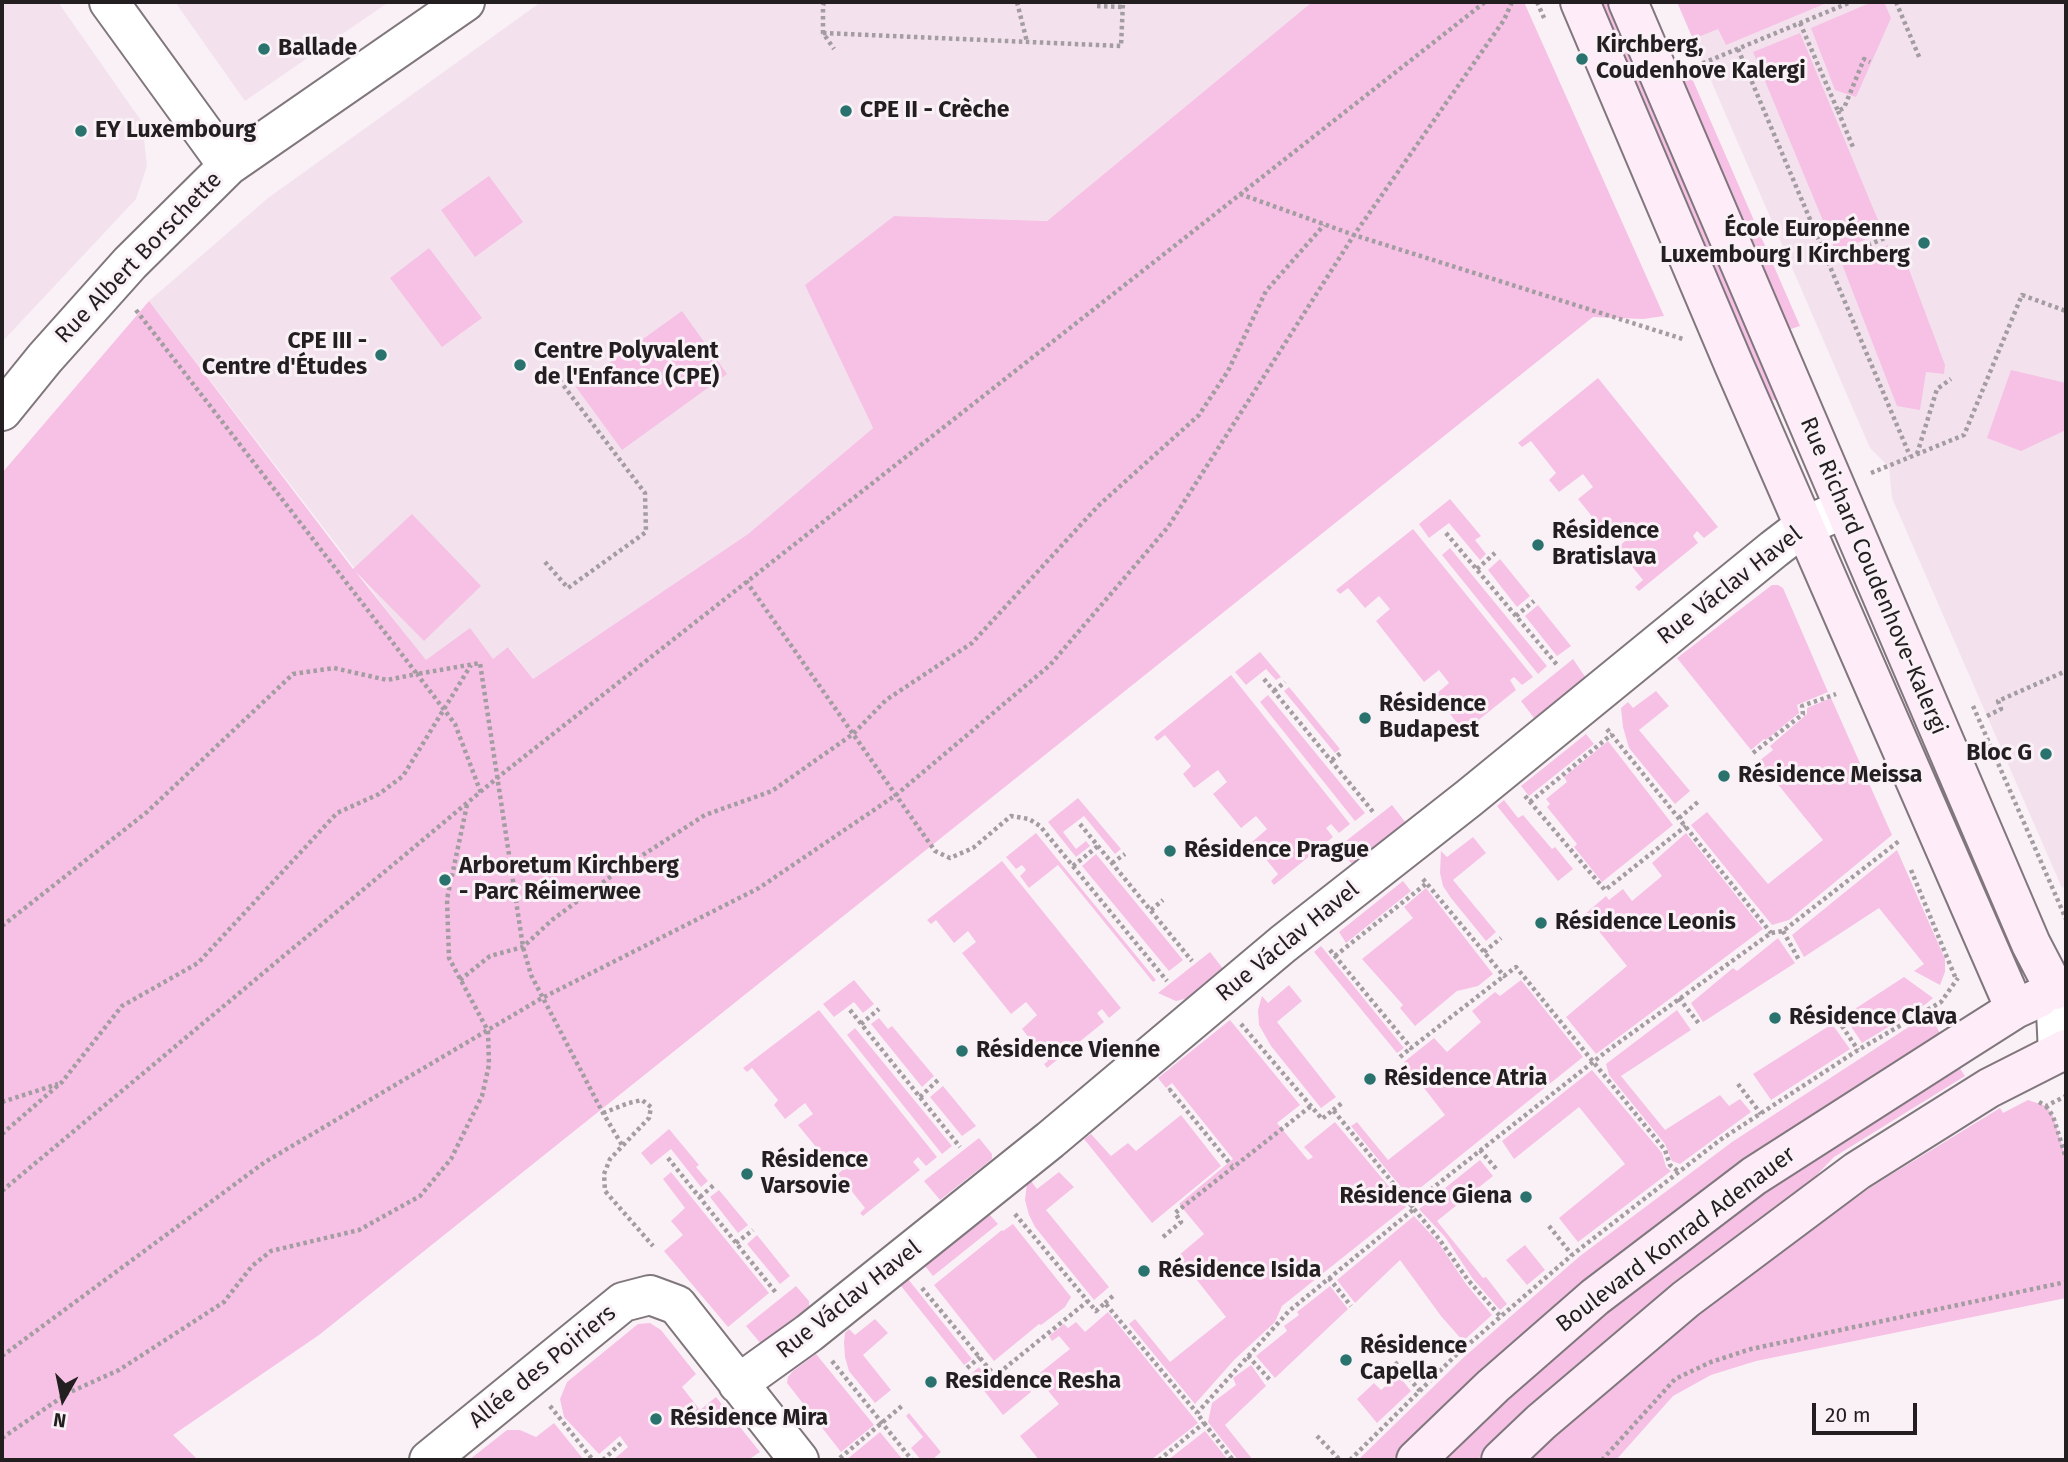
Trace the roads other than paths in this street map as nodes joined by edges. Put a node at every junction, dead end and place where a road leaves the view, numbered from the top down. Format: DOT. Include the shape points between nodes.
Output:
graph roads {
  1 [pos="109,2"];
  2 [pos="465,2"];
  3 [pos="1580,2"];
  4 [pos="1628,2"];
  5 [pos="228,166"];
  6 [pos="2,411"];
  7 [pos="1844,509"];
  8 [pos="1804,526"];
  9 [pos="2061,988"];
  10 [pos="2015,1009"];
  11 [pos="2062,1051"];
  12 [pos="738,1384"];
  13 [pos="429,1460"];
  14 [pos="799,1460"];
  15 [pos="1416,1460"];
  16 [pos="1501,1460"];
  1 -- 5 [label="street"];
  2 -- 5 [label="street, Rue Albert Borschette"];
  3 -- 8 [label="street, Rue Richard Coudenhove-Kalergi"];
  4 -- 7 [label="street, Rue Richard Coudenhove-Kalergi"];
  5 -- 6 [label="street, Rue Albert Borschette" via="130,262"];
  7 -- 8 [label="street, Rue Václav Havel"];
  7 -- 9 [label="street, Rue Richard Coudenhove-Kalergi" via="2031,944"];
  8 -- 10 [label="street, Rue Richard Coudenhove-Kalergi"];
  8 -- 12 [label="street, Rue Václav Havel" via="1308,924 992,1187"];
  9 -- 10 [label="street, Boulevard Konrad Adenauer"];
  9 -- 11 [label="street, Rue Richard Coudenhove-Kalergi"];
  10 -- 11 [label="street, Rue Richard Coudenhove-Kalergi"];
  10 -- 15 [label="street, Boulevard Konrad Adenauer" via="1754,1176 1595,1297"];
  11 -- 16 [label="street" via="1989,1088 1857,1171 1686,1299"];
  12 -- 13 [label="street, Allée des Poiriers" via="677,1305 650,1295 623,1302"];
  12 -- 14 [label="street, Allée des Poiriers"];
}
